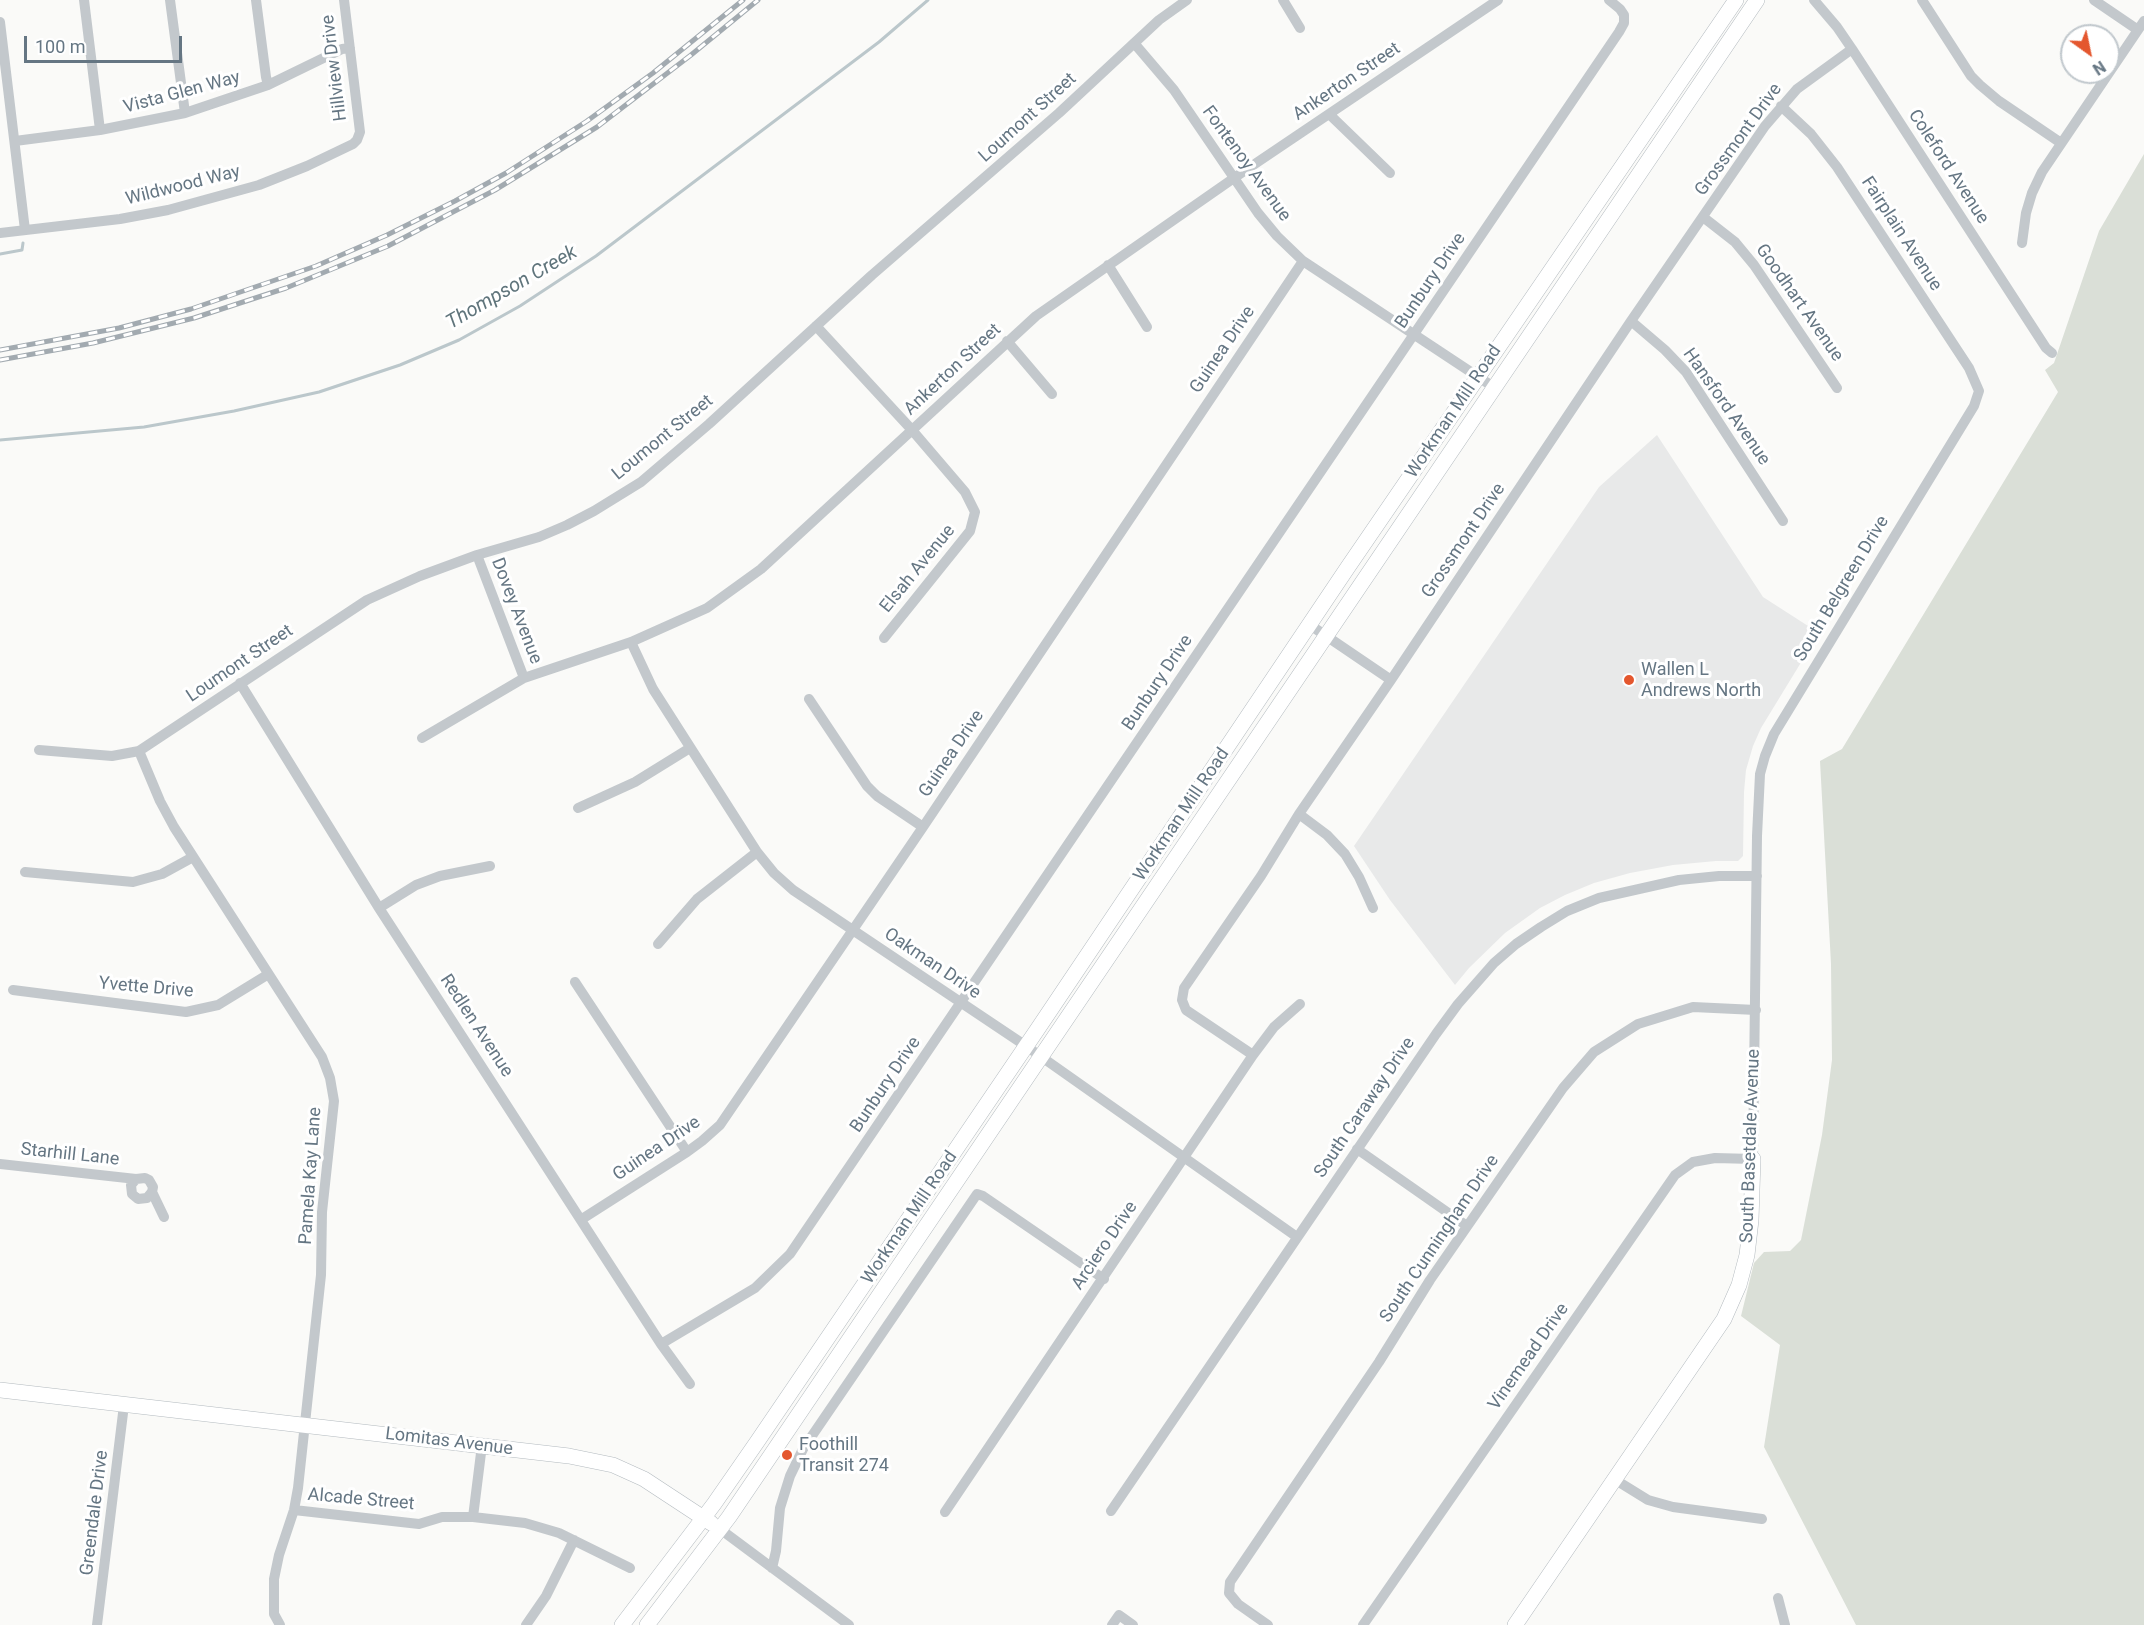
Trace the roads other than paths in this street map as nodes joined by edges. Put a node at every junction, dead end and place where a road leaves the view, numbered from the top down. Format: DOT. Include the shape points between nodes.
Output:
graph roads {
  1 [pos="84,0"];
  2 [pos="170,0"];
  3 [pos="256,0"];
  4 [pos="344,0"];
  5 [pos="1187,0"];
  6 [pos="1283,0"];
  7 [pos="1498,0"];
  8 [pos="1609,0"];
  9 [pos="1736,0"];
  10 [pos="1757,0"];
  11 [pos="1814,0"];
  12 [pos="1922,0"];
  13 [pos="2094,0"];
  14 [pos="0,22"];
  15 [pos="2141,25"];
  16 [pos="1300,28"];
  17 [pos="1134,44"];
  18 [pos="350,48"];
  19 [pos="1852,49"];
  20 [pos="268,85"];
  21 [pos="1781,106"];
  22 [pos="185,113"];
  23 [pos="1329,114"];
  24 [pos="100,130"];
  25 [pos="360,132"];
  26 [pos="15,141"];
  27 [pos="2061,143"];
  28 [pos="1390,173"];
  29 [pos="1234,178"];
  30 [pos="1703,217"];
  31 [pos="25,230"];
  32 [pos="0,233"];
  33 [pos="2022,243"];
  34 [pos="1303,261"];
  35 [pos="1108,265"];
  36 [pos="1631,321"];
  37 [pos="816,326"];
  38 [pos="1147,327"];
  39 [pos="1415,335"];
  40 [pos="1007,341"];
  41 [pos="2052,353"];
  42 [pos="1478,377"];
  43 [pos="1495,388"];
  44 [pos="1837,388"];
  45 [pos="1979,391"];
  46 [pos="1052,394"];
  47 [pos="912,430"];
  48 [pos="1783,521"];
  49 [pos="477,555"];
  50 [pos="1310,625"];
  51 [pos="1327,636"];
  52 [pos="884,638"];
  53 [pos="631,642"];
  54 [pos="524,678"];
  55 [pos="1391,680"];
  56 [pos="240,683"];
  57 [pos="809,699"];
  58 [pos="422,738"];
  59 [pos="690,748"];
  60 [pos="39,750"];
  61 [pos="139,751"];
  62 [pos="578,808"];
  63 [pos="1758,813"];
  64 [pos="1299,814"];
  65 [pos="923,827"];
  66 [pos="757,852"];
  67 [pos="193,857"];
  68 [pos="490,866"];
  69 [pos="25,872"];
  70 [pos="1757,876"];
  71 [pos="380,908"];
  72 [pos="1373,908"];
  73 [pos="853,930"];
  74 [pos="658,944"];
  75 [pos="267,975"];
  76 [pos="575,982"];
  77 [pos="13,990"];
  78 [pos="961,1004"];
  79 [pos="1300,1005"];
  80 [pos="1756,1010"];
  81 [pos="1026,1046"];
  82 [pos="1253,1055"];
  83 [pos="1041,1057"];
  84 [pos="1357,1149"];
  85 [pos="687,1152"];
  86 [pos="1183,1158"];
  87 [pos="1753,1159"];
  88 [pos="0,1164"];
  89 [pos="136,1179"];
  90 [pos="152,1192"];
  91 [pos="164,1217"];
  92 [pos="582,1219"];
  93 [pos="1467,1226"];
  94 [pos="1297,1237"];
  95 [pos="1104,1279"];
  96 [pos="662,1344"];
  97 [pos="690,1384"];
  98 [pos="0,1390"];
  99 [pos="124,1405"];
  100 [pos="305,1425"];
  101 [pos="482,1445"];
  102 [pos="1614,1479"];
  103 [pos="294,1510"];
  104 [pos="1111,1511"];
  105 [pos="945,1512"];
  106 [pos="473,1517"];
  107 [pos="704,1518"];
  108 [pos="1762,1519"];
  109 [pos="720,1529"];
  110 [pos="574,1540"];
  111 [pos="630,1568"];
  112 [pos="772,1568"];
  113 [pos="1778,1598"];
  114 [pos="97,1625"];
  115 [pos="280,1625"];
  116 [pos="526,1625"];
  117 [pos="622,1625"];
  118 [pos="646,1625"];
  119 [pos="849,1625"];
  120 [pos="1112,1625"];
  121 [pos="1133,1625"];
  122 [pos="1268,1625"];
  123 [pos="1363,1625"];
  124 [pos="1515,1625"];
  125 [pos="1785,1625"];
  1 -- 24 [label="street"];
  2 -- 22 [label="street"];
  3 -- 20 [label="street"];
  4 -- 18 [label="street, Hillview Drive"];
  5 -- 17 [label="street, Loumont Street"];
  6 -- 16 [label="street"];
  7 -- 23 [label="street, Ankerton Street"];
  8 -- 39 [label="street, Bunbury Drive" via="1624,15 1624,24"];
  9 -- 42 [label="main road, Workman Mill Road"];
  10 -- 43 [label="main road, Workman Mill Road"];
  11 -- 19 [label="street, Coleford Avenue"];
  12 -- 27 [label="street" via="1971,76 1999,101"];
  13 -- 15 [label="street"];
  14 -- 26 [label="street"];
  15 -- 27 [label="street"];
  17 -- 29 [label="street, Fontenoy Avenue" via="1174,90"];
  17 -- 37 [label="street, Loumont Street"];
  18 -- 20 [label="street, Vista Glen Way"];
  18 -- 25 [label="street, Hillview Drive"];
  19 -- 21 [label="street, Grossmont Drive" via="1814,75"];
  19 -- 41 [label="street, Coleford Avenue"];
  20 -- 22 [label="street, Vista Glen Way"];
  21 -- 30 [label="street, Grossmont Drive"];
  21 -- 45 [label="street, Fairplain Avenue" via="1811,134 1837,167 1969,368"];
  22 -- 24 [label="street, Vista Glen Way"];
  23 -- 28 [label="street"];
  23 -- 29 [label="street, Ankerton Street"];
  24 -- 26 [label="street, Vista Glen Way"];
  25 -- 31 [label="street, Wildwood Way" via="357,140 344,149 231,193 120,219"];
  26 -- 31 [label="street"];
  27 -- 33 [label="street" via="2032,193"];
  29 -- 34 [label="street, Fontenoy Avenue" via="1264,221"];
  29 -- 35 [label="street, Ankerton Street"];
  30 -- 36 [label="street, Grossmont Drive"];
  30 -- 44 [label="street, Goodhart Avenue" via="1735,242 1754,265"];
  31 -- 32 [label="street, Wildwood Way"];
  34 -- 39 [label="street, Fontenoy Avenue"];
  34 -- 65 [label="street, Guinea Drive"];
  35 -- 38 [label="street"];
  35 -- 40 [label="street, Ankerton Street"];
  36 -- 48 [label="street, Hansford Avenue" via="1686,372"];
  36 -- 55 [label="street, Grossmont Drive"];
  37 -- 47 [label="street, Elsah Avenue"];
  37 -- 49 [label="street, Loumont Street" via="641,482 567,525"];
  39 -- 42 [label="street, Fontenoy Avenue"];
  39 -- 78 [label="street, Bunbury Drive"];
  40 -- 46 [label="street"];
  40 -- 47 [label="street, Ankerton Street"];
  42 -- 43 [label="street, Fontenoy Avenue"];
  42 -- 50 [label="main road, Workman Mill Road"];
  43 -- 51 [label="main road, Workman Mill Road"];
  45 -- 63 [label="street, South Belgreen Drive" via="1974,406 1774,734 1760,774"];
  47 -- 52 [label="street, Elsah Avenue" via="965,492 975,512 969,531"];
  47 -- 53 [label="street, Ankerton Street" via="760,569 707,608"];
  49 -- 54 [label="street, Dovey Avenue"];
  49 -- 56 [label="street, Loumont Street" via="367,600"];
  50 -- 51 [label="street"];
  50 -- 81 [label="main road, Workman Mill Road"];
  51 -- 55 [label="street"];
  51 -- 83 [label="main road, Workman Mill Road"];
  53 -- 54 [label="street, Ankerton Street"];
  53 -- 59 [label="street, Oakman Drive" via="653,689"];
  54 -- 58 [label="street, Ankerton Street"];
  55 -- 64 [label="street, Grossmont Drive"];
  56 -- 61 [label="street, Loumont Street"];
  56 -- 71 [label="street, Redlen Avenue"];
  57 -- 65 [label="street" via="867,786"];
  59 -- 62 [label="street" via="635,782"];
  59 -- 66 [label="street, Oakman Drive"];
  60 -- 61 [label="street, Loumont Street" via="112,756"];
  61 -- 67 [label="street, Pamela Kay Lane" via="160,801"];
  63 -- 70 [label="street, South Basetdale Avenue"];
  64 -- 72 [label="street" via="1345,855"];
  64 -- 82 [label="street, Grossmont Drive" via="1184,988 1182,1000 1186,1010"];
  65 -- 73 [label="street, Guinea Drive"];
  66 -- 73 [label="street, Oakman Drive" via="793,890"];
  66 -- 74 [label="street" via="697,900"];
  67 -- 69 [label="street" via="162,874 132,882"];
  67 -- 75 [label="street, Pamela Kay Lane"];
  68 -- 71 [label="street" via="416,885"];
  70 -- 80 [label="street, South Basetdale Avenue"];
  70 -- 84 [label="street, South Caraway Drive" via="1699,878 1638,888 1599,898 1533,932 1494,963 1458,1004"];
  71 -- 92 [label="street, Redlen Avenue"];
  73 -- 78 [label="street, Oakman Drive"];
  73 -- 85 [label="street, Guinea Drive" via="720,1125"];
  75 -- 77 [label="street, Yvette Drive" via="218,1005 186,1012"];
  75 -- 100 [label="street, Pamela Kay Lane" via="321,1057 334,1101"];
  76 -- 85 [label="street"];
  78 -- 81 [label="street, Oakman Drive"];
  78 -- 96 [label="street, Bunbury Drive" via="790,1254 755,1288"];
  79 -- 82 [label="street, Arciero Drive" via="1274,1027"];
  80 -- 87 [label="street, South Basetdale Avenue"];
  80 -- 93 [label="street, South Cunningham Drive" via="1693,1007 1638,1024 1594,1052 1563,1088"];
  81 -- 83 [label="street, Oakman Drive"];
  81 -- 107 [label="main road, Workman Mill Road"];
  82 -- 86 [label="street, Arciero Drive"];
  83 -- 86 [label="street, Oakman Drive"];
  83 -- 109 [label="main road, Workman Mill Road"];
  84 -- 93 [label="street"];
  84 -- 94 [label="street, South Caraway Drive"];
  85 -- 92 [label="street, Guinea Drive"];
  86 -- 94 [label="street, Oakman Drive"];
  86 -- 95 [label="street, Arciero Drive"];
  87 -- 102 [label="main road, South Basetdale Avenue" via="1751,1220 1739,1285 1724,1319"];
  87 -- 123 [label="street, Vinemead Drive" via="1693,1162 1675,1175"];
  88 -- 89 [label="street, Starhill Lane"];
  89 -- 90 [label="street, Starhill Lane" via="149,1180"];
  89 -- 90 [label="street, Starhill Lane" via="130,1190 134,1197 143,1200"];
  90 -- 91 [label="street, Starhill Lane"];
  92 -- 96 [label="street, Redlen Avenue"];
  93 -- 122 [label="street, South Cunningham Drive" via="1230,1582 1229,1593 1238,1604"];
  94 -- 104 [label="street, South Caraway Drive"];
  95 -- 105 [label="street, Arciero Drive"];
  95 -- 112 [label="street" via="977,1194 803,1449 780,1508"];
  96 -- 97 [label="street, Redlen Avenue"];
  98 -- 99 [label="main road, Lomitas Avenue"];
  99 -- 100 [label="main road, Lomitas Avenue"];
  99 -- 114 [label="street, Greendale Drive"];
  100 -- 101 [label="main road, Lomitas Avenue"];
  100 -- 103 [label="street, Pamela Kay Lane"];
  101 -- 106 [label="street"];
  101 -- 107 [label="main road, Lomitas Avenue" via="613,1465 644,1479"];
  102 -- 108 [label="street" via="1648,1500 1665,1505"];
  102 -- 124 [label="main road, South Basetdale Avenue"];
  103 -- 106 [label="street, Alcade Street" via="418,1524 442,1517"];
  103 -- 115 [label="street, Pamela Kay Lane" via="274,1579 274,1614"];
  106 -- 110 [label="street, Alcade Street" via="541,1526"];
  107 -- 109 [label="main road, Lomitas Avenue"];
  107 -- 117 [label="main road, Workman Mill Road"];
  109 -- 112 [label="street, Lomitas Avenue"];
  109 -- 118 [label="main road, Workman Mill Road"];
  110 -- 111 [label="street, Alcade Street"];
  110 -- 116 [label="street" via="546,1596"];
  112 -- 119 [label="street, Lomitas Avenue"];
  113 -- 125 [label="street"];
  120 -- 121 [label="street" via="1119,1615"];
}
